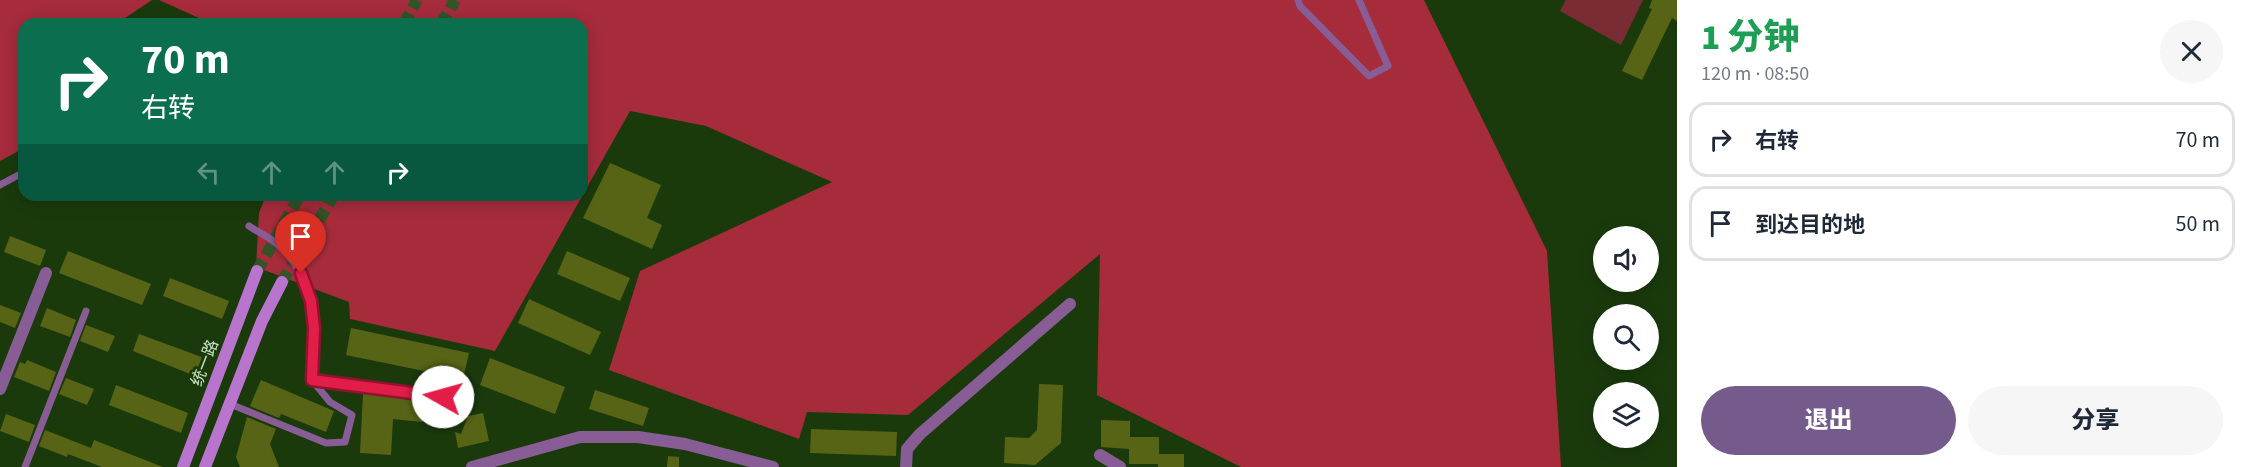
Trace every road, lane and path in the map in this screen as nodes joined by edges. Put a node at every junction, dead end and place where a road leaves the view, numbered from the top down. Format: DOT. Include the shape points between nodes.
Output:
graph roads {
  1 [pos="1298,0"];
  2 [pos="1359,0"];
  3 [pos="18,174"];
  4 [pos="0,185"];
  5 [pos="249,226"];
  6 [pos="257,271"];
  7 [pos="46,273"];
  8 [pos="282,282"];
  9 [pos="1070,304"];
  10 [pos="86,311"];
  11 [pos="312,380"];
  12 [pos="0,389"];
  13 [pos="443,397"];
  14 [pos="230,404"];
  15 [pos="1100,455"];
  16 [pos="748,464"];
  17 [pos="25,467"];
  18 [pos="183,467"];
  19 [pos="206,467"];
  20 [pos="472,467"];
  21 [pos="773,467"];
  22 [pos="906,467"];
  23 [pos="1120,467"];
  1 -- 2 [label="lane" via="1369,76 1388,66"];
  3 -- 4 [label="lane"];
  5 -- 11 [label="lane" via="278,245 301,273 311,301 314,328"];
  6 -- 18 [label="main road, 统一路"];
  7 -- 12 [label="street"];
  8 -- 14 [label="main road" via="262,321"];
  9 -- 22 [label="street" via="920,434 908,448"];
  10 -- 17 [label="lane"];
  11 -- 13 [label="lane"];
  11 -- 14 [label="lane" via="330,402 352,415 345,442 326,443"];
  14 -- 19 [label="main road"];
  15 -- 23 [label="street"];
  16 -- 20 [label="street" via="685,444 638,437 580,437"];
  16 -- 21 [label="street"];
}
